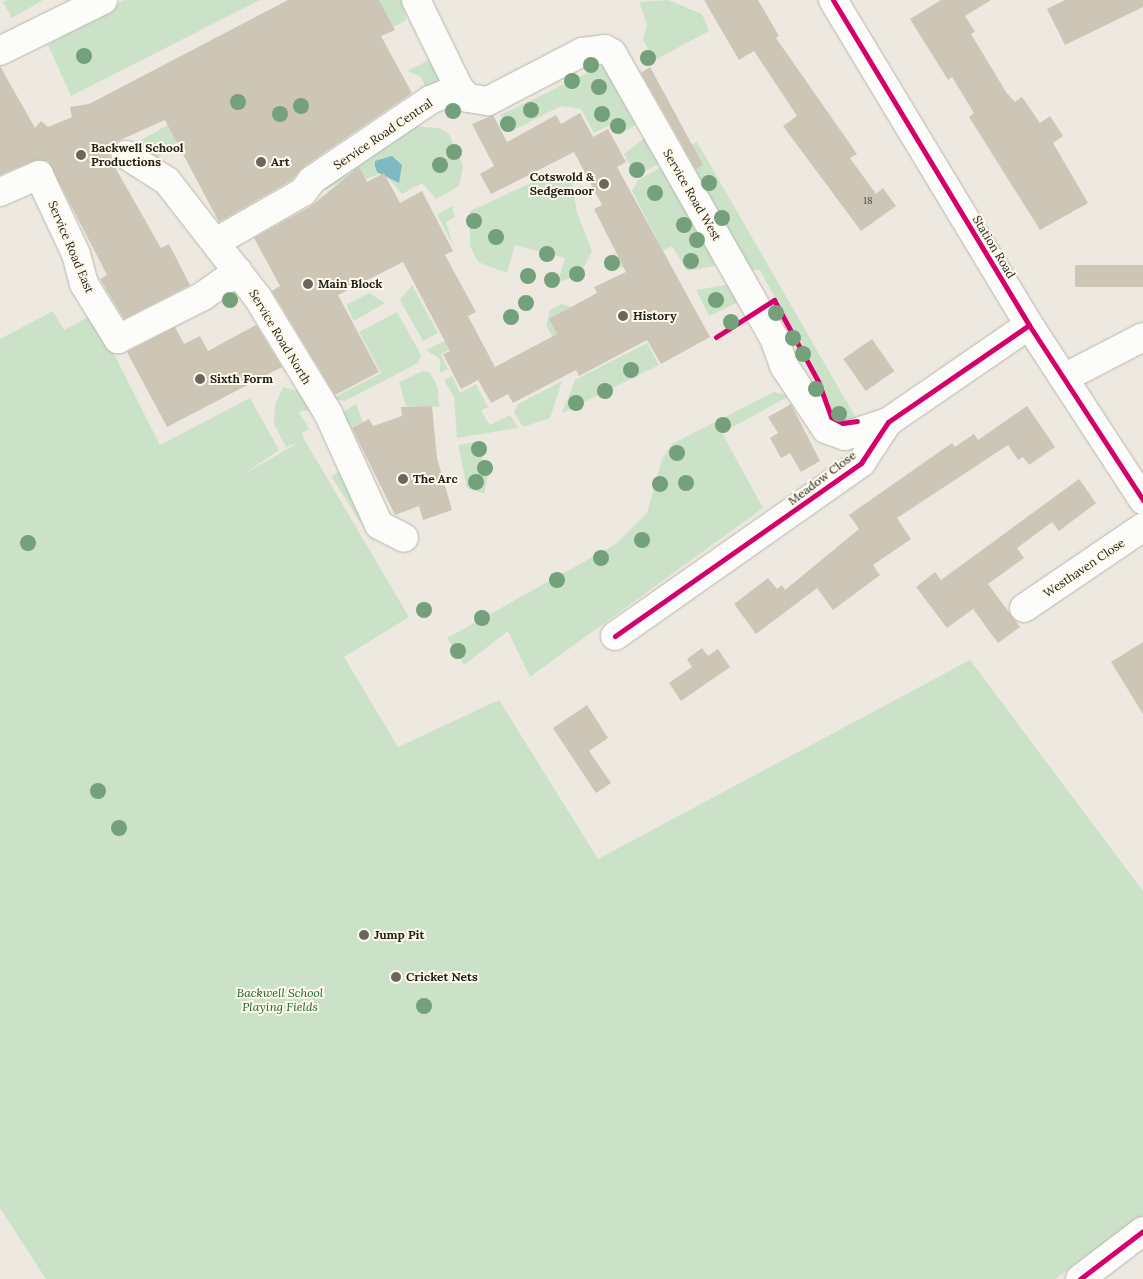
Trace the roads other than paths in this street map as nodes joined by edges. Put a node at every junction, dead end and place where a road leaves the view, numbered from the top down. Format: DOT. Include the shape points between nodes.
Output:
graph roads {
  1 [pos="103,0"];
  2 [pos="416,0"];
  3 [pos="833,0"];
  4 [pos="0,51"];
  5 [pos="459,88"];
  6 [pos="126,155"];
  7 [pos="0,192"];
  8 [pos="216,242"];
  9 [pos="238,271"];
  10 [pos="1028,325"];
  11 [pos="1143,337"];
  12 [pos="1064,378"];
  13 [pos="888,422"];
  14 [pos="1143,500"];
  15 [pos="1143,527"];
  16 [pos="404,538"];
  17 [pos="1024,608"];
  18 [pos="615,636"];
  19 [pos="1143,1231"];
  20 [pos="1080,1279"];
  1 -- 4 [label="street"];
  2 -- 5 [label="street"];
  3 -- 10 [label="street, Station Road"];
  5 -- 8 [label="street, Service Road Central" via="430,100 312,180 303,192"];
  5 -- 13 [label="street, Service Road West" via="468,98 488,101 582,52 597,48 612,53 774,338 784,366 826,429 835,434 855,434"];
  6 -- 8 [label="street, Service Road North" via="167,181"];
  7 -- 9 [label="street, Service Road East" via="38,175 76,254 84,284 118,339 203,296"];
  8 -- 9 [label="street, Service Road North"];
  9 -- 16 [label="street, Service Road North" via="328,413 379,525"];
  10 -- 12 [label="street, Station Road"];
  10 -- 13 [label="street, Meadow Close"];
  11 -- 12 [label="street"];
  12 -- 14 [label="street, Station Road"];
  13 -- 18 [label="street, Meadow Close" via="861,462"];
  15 -- 17 [label="street, Westhaven Close"];
  19 -- 20 [label="street"];
}
